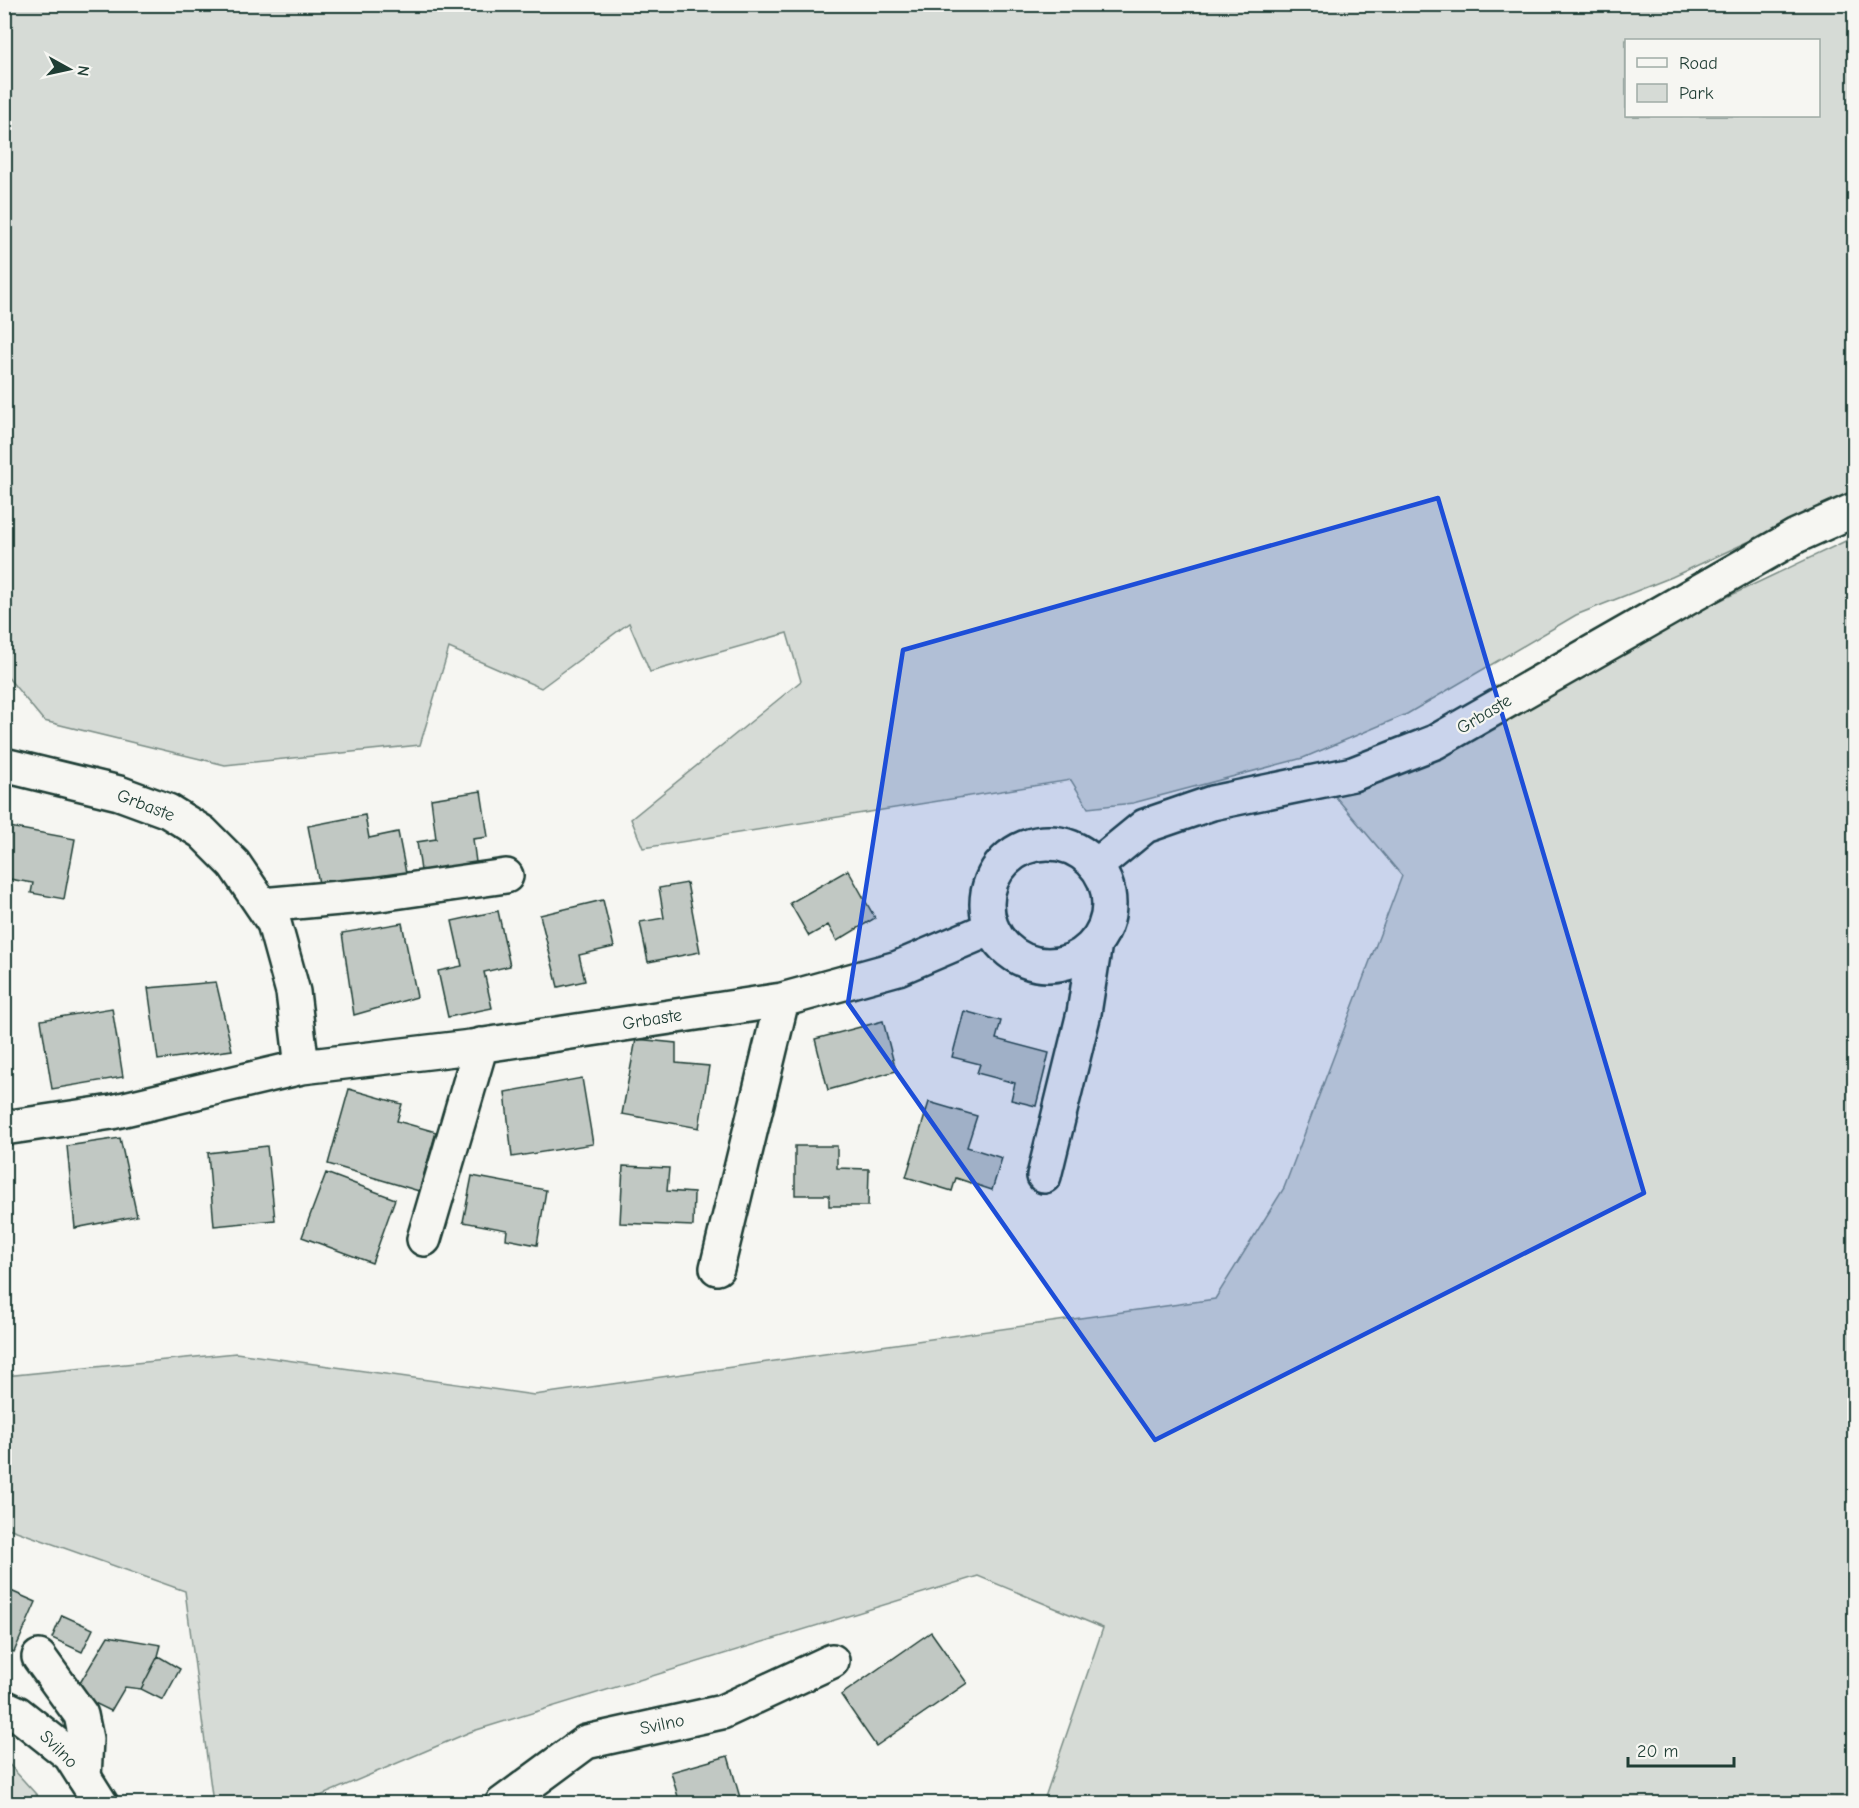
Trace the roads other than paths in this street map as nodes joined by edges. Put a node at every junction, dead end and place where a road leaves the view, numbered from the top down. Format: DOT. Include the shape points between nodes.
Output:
graph roads {
  1 [pos="1854,510"];
  2 [pos="4,765"];
  3 [pos="1096,866"];
  4 [pos="506,876"];
  5 [pos="262,905"];
  6 [pos="992,928"];
  7 [pos="1095,943"];
  8 [pos="782,1000"];
  9 [pos="481,1045"];
  10 [pos="302,1067"];
  11 [pos="4,1128"];
  12 [pos="1044,1176"];
  13 [pos="424,1239"];
  14 [pos="717,1268"];
  15 [pos="39,1657"];
  16 [pos="832,1661"];
  17 [pos="4,1707"];
  18 [pos="93,1790"];
  19 [pos="502,1803"];
  1 -- 3 [label="street, Grbaste" via="1796,536 1435,742 1353,774 1212,803 1145,826"];
  2 -- 5 [label="street, Grbaste" via="119,793 168,811 210,840 234,864"];
  3 -- 6 [label="street" via="1064,845 1044,843 1009,857 988,890"];
  3 -- 7 [label="street" via="1106,884 1110,905 1106,925"];
  4 -- 5 [label="street" via="373,895"];
  5 -- 10 [label="street, Grbaste" via="274,923 293,992"];
  6 -- 7 [label="street" via="1003,946 1020,959 1039,965 1060,965 1080,957"];
  6 -- 8 [label="street, Grbaste" via="898,968"];
  7 -- 12 [label="street" via="1084,1013"];
  8 -- 9 [label="street, Grbaste"];
  8 -- 14 [label="street"];
  9 -- 10 [label="street, Grbaste"];
  9 -- 13 [label="street"];
  10 -- 11 [label="street, Grbaste" via="112,1112"];
  15 -- 18 [label="street" via="81,1715"];
  16 -- 19 [label="street, Svilno" via="722,1712 586,1742"];
  17 -- 18 [label="street, Svilno" via="63,1749"];
}
